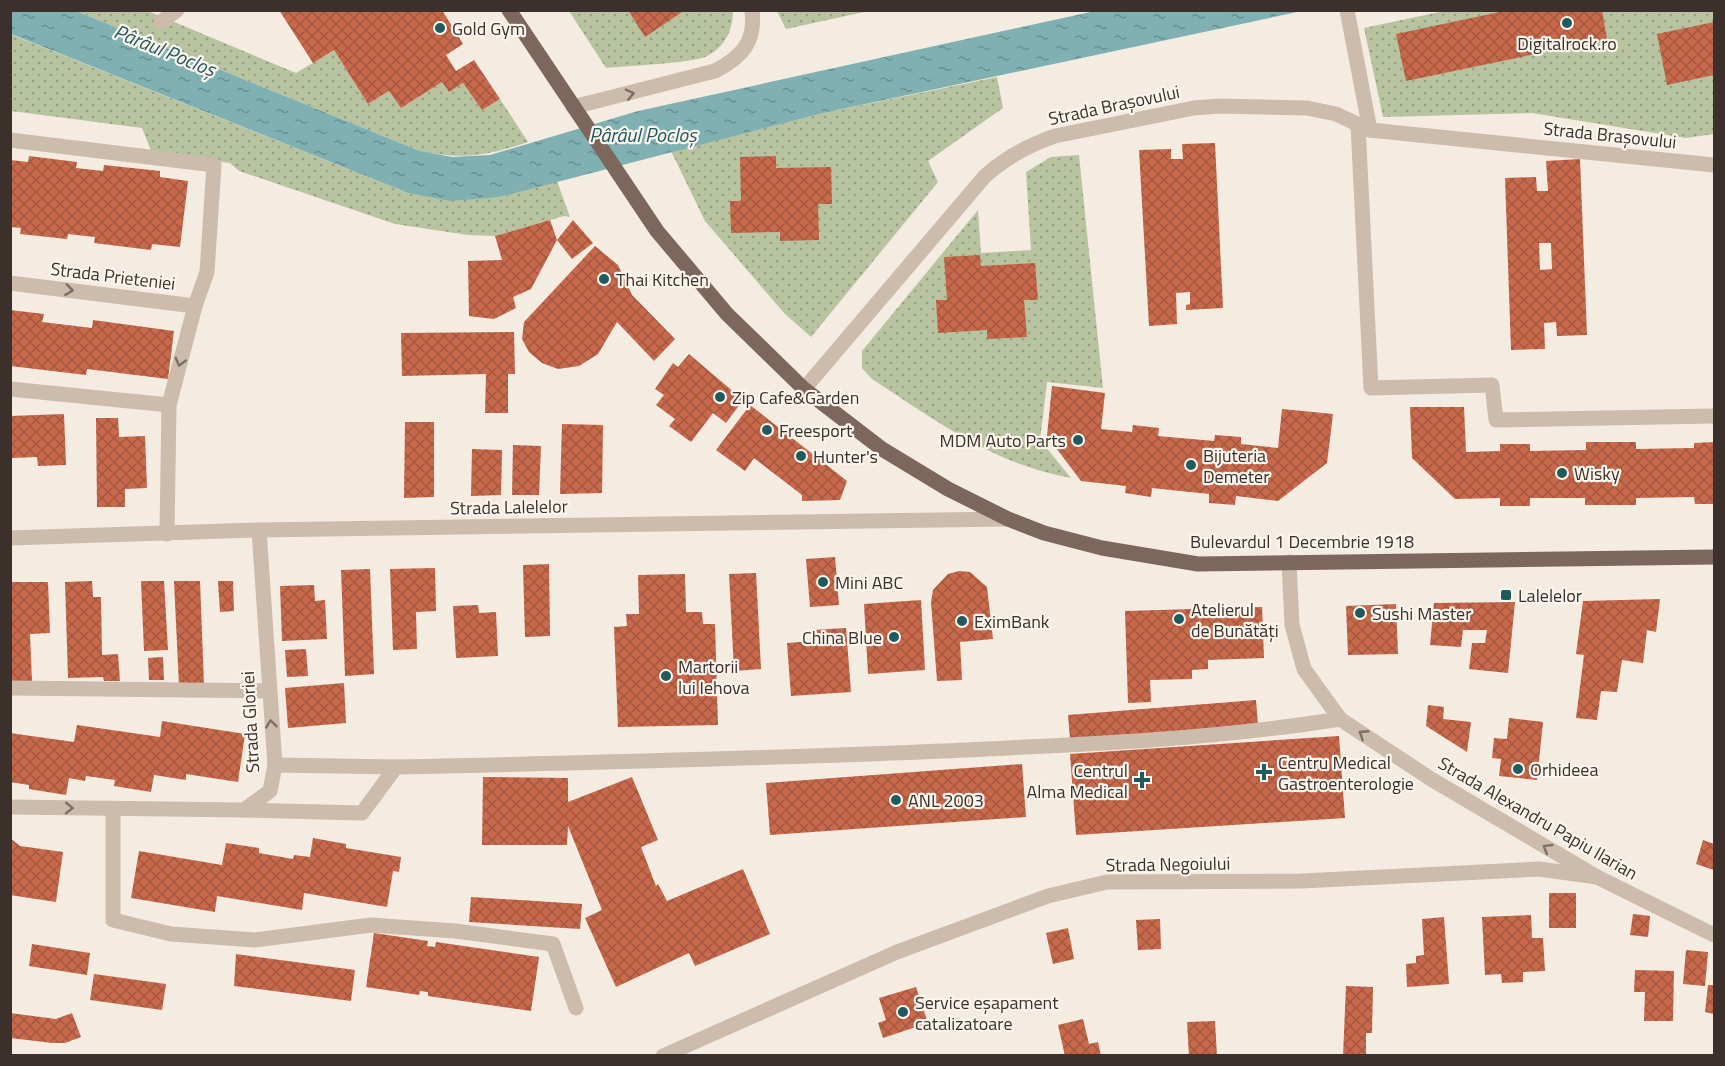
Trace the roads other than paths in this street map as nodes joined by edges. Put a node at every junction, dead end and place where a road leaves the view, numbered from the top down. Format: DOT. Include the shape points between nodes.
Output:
graph roads {
  1 [pos="177,10"];
  2 [pos="509,10"];
  3 [pos="752,10"];
  4 [pos="1347,10"];
  5 [pos="161,22"];
  6 [pos="573,107"];
  7 [pos="1364,127"];
  8 [pos="10,140"];
  9 [pos="1714,165"];
  10 [pos="10,283"];
  11 [pos="195,306"];
  12 [pos="10,389"];
  13 [pos="804,389"];
  14 [pos="169,405"];
  15 [pos="1714,416"];
  16 [pos="1008,519"];
  17 [pos="259,530"];
  18 [pos="167,534"];
  19 [pos="10,538"];
  20 [pos="1714,557"];
  21 [pos="1289,562"];
  22 [pos="10,688"];
  23 [pos="268,691"];
  24 [pos="1340,719"];
  25 [pos="275,765"];
  26 [pos="396,767"];
  27 [pos="10,807"];
  28 [pos="112,809"];
  29 [pos="243,810"];
  30 [pos="1597,877"];
  31 [pos="1714,935"];
  32 [pos="576,1008"];
  33 [pos="663,1056"];
  1 -- 5 [label="street"];
  2 -- 6 [label="main road, Bulevardul 1 Decembrie 1918"];
  6 -- 3 [label="street, one-way" via="716,71 736,60 750,38"];
  4 -- 7 [label="street"];
  6 -- 13 [label="main road, Bulevardul 1 Decembrie 1918" via="657,231 726,314"];
  7 -- 9 [label="street, Strada Brașovului"];
  7 -- 13 [label="street, Strada Brașovului" via="1336,114 1307,108 1219,106 1088,129 1036,143 998,164 985,176"];
  7 -- 15 [label="street" via="1371,388 1492,385 1496,420"];
  8 -- 11 [label="street" via="214,165 207,272"];
  10 -- 11 [label="street, Strada Prieteniei, one-way"];
  11 -- 14 [label="street, Strada Prieteniei, one-way"];
  12 -- 14 [label="street"];
  13 -- 16 [label="main road, Bulevardul 1 Decembrie 1918" via="882,449"];
  14 -- 18 [label="street, Strada Prieteniei"];
  16 -- 17 [label="street, Strada Lalelelor"];
  16 -- 21 [label="main road, Bulevardul 1 Decembrie 1918" via="1102,548 1198,564"];
  17 -- 18 [label="street, Strada Lalelelor"];
  17 -- 23 [label="street, Strada Gloriei"];
  18 -- 19 [label="street, Strada Lalelelor"];
  20 -- 21 [label="main road, Bulevardul 1 Decembrie 1918"];
  21 -- 24 [label="street, Strada Alexandru Papiu Ilarian" via="1292,625 1304,669"];
  22 -- 23 [label="street"];
  25 -- 23 [label="street, Strada Gloriei, one-way"];
  24 -- 26 [label="street" via="1282,729 1041,746 737,760"];
  30 -- 24 [label="street, Strada Alexandru Papiu Ilarian, one-way" via="1431,779"];
  25 -- 26 [label="street"];
  25 -- 29 [label="street, Strada Gloriei" via="270,791"];
  26 -- 29 [label="street" via="362,813"];
  27 -- 28 [label="street, one-way"];
  28 -- 29 [label="street"];
  28 -- 32 [label="street" via="113,920 171,934 255,940 371,926 455,931 553,944"];
  30 -- 31 [label="street, Strada Alexandru Papiu Ilarian"];
  30 -- 33 [label="street, Strada Negoiului" via="1539,869 1302,881 1107,882 1047,896 897,952"];
}
